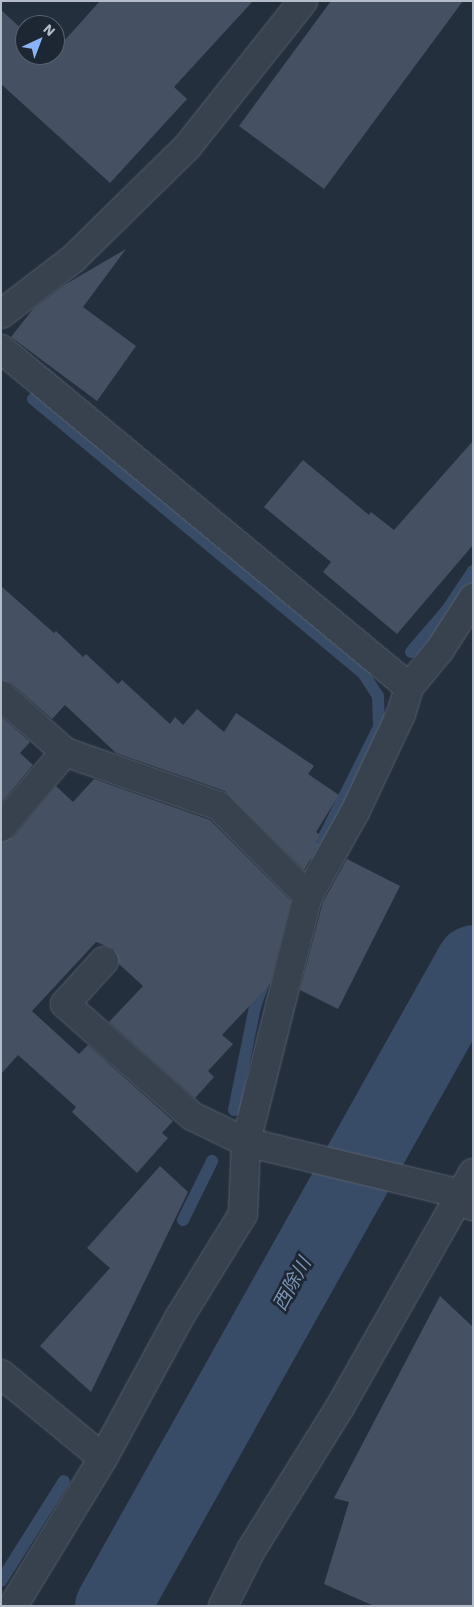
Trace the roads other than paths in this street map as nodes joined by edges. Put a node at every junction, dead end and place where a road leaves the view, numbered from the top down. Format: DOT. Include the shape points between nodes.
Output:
graph roads {
  1 [pos="303,1"];
  2 [pos="1,314"];
  3 [pos="1,349"];
  4 [pos="473,598"];
  5 [pos="409,687"];
  6 [pos="1,695"];
  7 [pos="65,752"];
  8 [pos="1,827"];
  9 [pos="308,896"];
  10 [pos="104,961"];
  11 [pos="246,1142"];
  12 [pos="465,1195"];
  13 [pos="1,1374"];
  14 [pos="103,1458"];
  15 [pos="13,1606"];
  16 [pos="223,1606"];
  1 -- 2 [label="street" via="187,147 74,259"];
  3 -- 5 [label="street"];
  4 -- 5 [label="street" via="439,651"];
  5 -- 9 [label="street" via="401,714 355,812"];
  6 -- 7 [label="street"];
  7 -- 8 [label="street"];
  7 -- 9 [label="street" via="219,806"];
  9 -- 11 [label="street"];
  10 -- 11 [label="street" via="65,1004 192,1116"];
  11 -- 12 [label="street"];
  11 -- 14 [label="street" via="243,1214 179,1318"];
  12 -- 16 [label="street" via="251,1550"];
  13 -- 14 [label="street"];
  14 -- 15 [label="street"];
}
